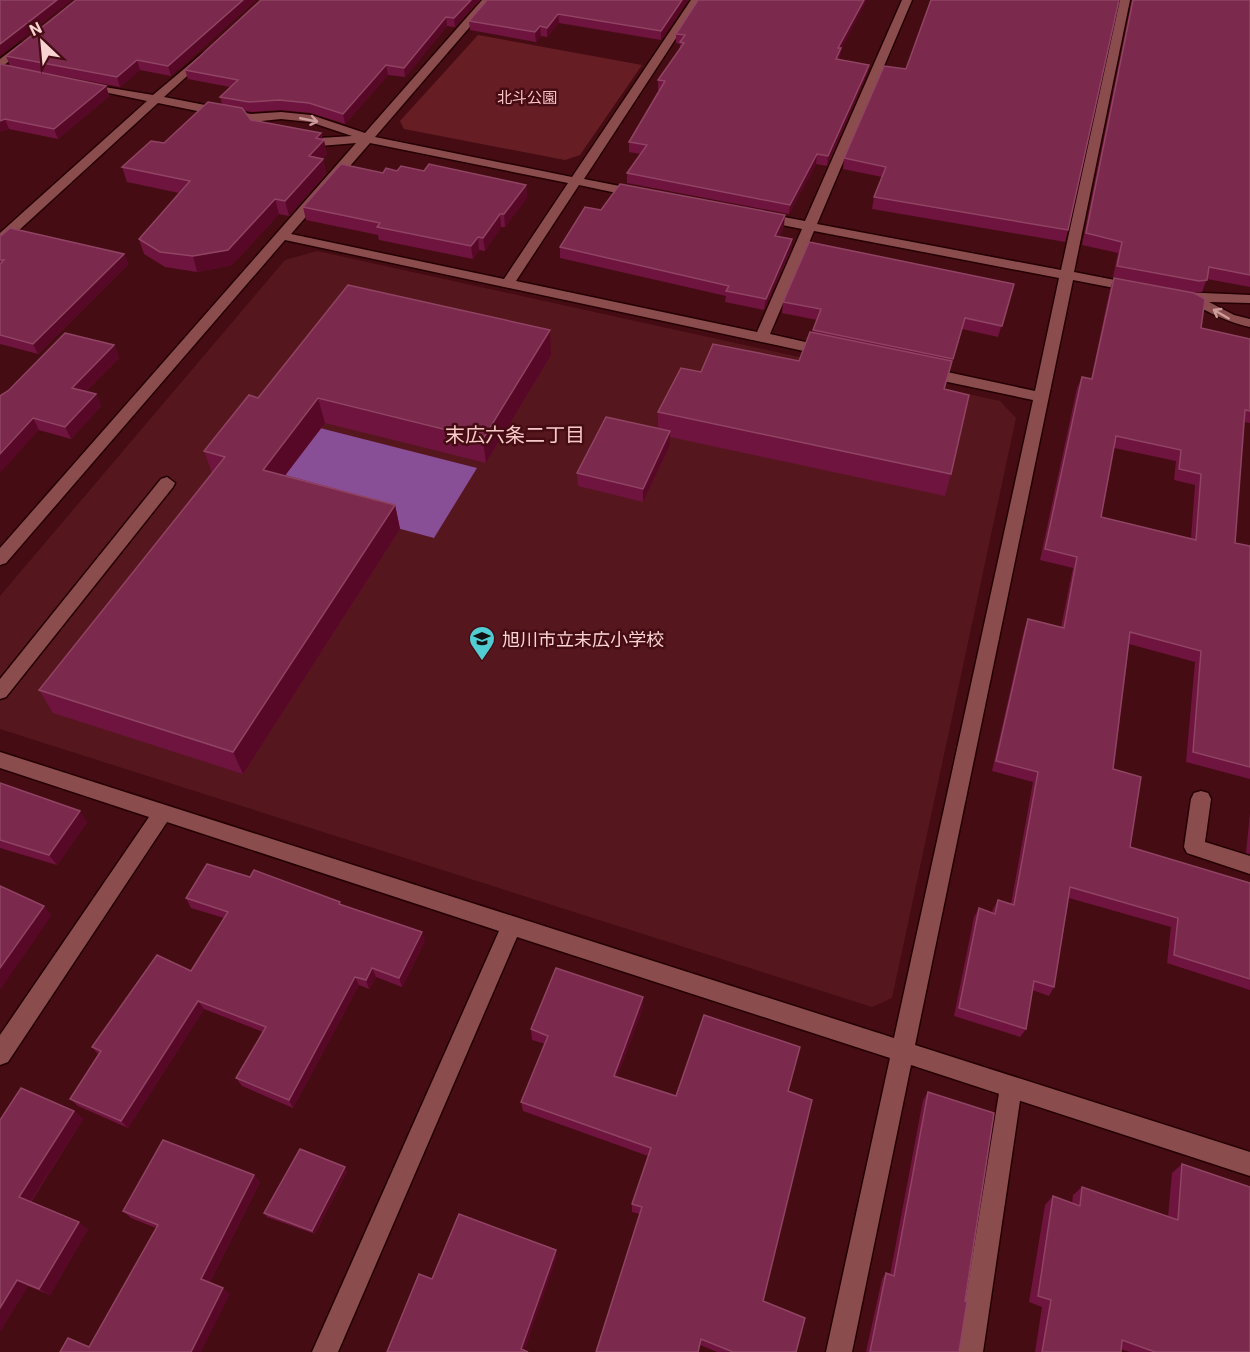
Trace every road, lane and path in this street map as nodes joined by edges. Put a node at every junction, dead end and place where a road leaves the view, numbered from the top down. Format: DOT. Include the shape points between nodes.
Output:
graph roads {
  1 [pos="488,0"];
  2 [pos="696,0"];
  3 [pos="907,0"];
  4 [pos="1125,0"];
  5 [pos="37,36"];
  6 [pos="215,45"];
  7 [pos="4,68"];
  8 [pos="67,81"];
  9 [pos="157,99"];
  10 [pos="251,118"];
  11 [pos="259,129"];
  12 [pos="289,136"];
  13 [pos="368,139"];
  14 [pos="574,181"];
  15 [pos="652,196"];
  16 [pos="743,213"];
  17 [pos="810,226"];
  18 [pos="283,236"];
  19 [pos="0,240"];
  20 [pos="1069,276"];
  21 [pos="508,283"];
  22 [pos="1148,290"];
  23 [pos="1171,294"];
  24 [pos="1194,299"];
  25 [pos="1250,299"];
  26 [pos="1250,323"];
  27 [pos="762,337"];
  28 [pos="844,355"];
  29 [pos="913,370"];
  30 [pos="1041,397"];
  31 [pos="167,483"];
  32 [pos="0,559"];
  33 [pos="0,692"];
  34 [pos="0,760"];
  35 [pos="1201,799"];
  36 [pos="162,814"];
  37 [pos="1250,865"];
  38 [pos="511,927"];
  39 [pos="904,1052"];
  40 [pos="0,1054"];
  41 [pos="1011,1087"];
  42 [pos="1250,1164"];
  43 [pos="325,1352"];
  44 [pos="839,1352"];
  45 [pos="970,1352"];
  1 -- 13 [label="street"];
  2 -- 14 [label="street"];
  3 -- 17 [label="street"];
  4 -- 20 [label="street"];
  5 -- 7 [label="street"];
  6 -- 9 [label="street"];
  8 -- 9 [label="street"];
  9 -- 10 [label="street"];
  9 -- 19 [label="street"];
  10 -- 11 [label="street"];
  10 -- 13 [label="street, one-way" via="274,113 339,126"];
  12 -- 13 [label="street" via="320,142"];
  13 -- 14 [label="street"];
  13 -- 18 [label="street"];
  14 -- 15 [label="street"];
  14 -- 21 [label="street"];
  16 -- 17 [label="street"];
  17 -- 20 [label="street"];
  17 -- 27 [label="street"];
  18 -- 21 [label="street"];
  18 -- 32 [label="street"];
  20 -- 22 [label="street"];
  20 -- 30 [label="street"];
  21 -- 27 [label="street"];
  23 -- 24 [label="street"];
  24 -- 25 [label="street" via="1231,295"];
  26 -- 24 [label="street, one-way" via="1230,319"];
  27 -- 28 [label="street"];
  29 -- 30 [label="street"];
  30 -- 39 [label="street"];
  31 -- 33 [label="street"];
  34 -- 36 [label="street"];
  35 -- 37 [label="street" via="1194,847"];
  36 -- 38 [label="street" via="424,895"];
  36 -- 40 [label="street"];
  38 -- 39 [label="street"];
  38 -- 43 [label="street"];
  39 -- 41 [label="street"];
  39 -- 44 [label="street"];
  41 -- 42 [label="street"];
  41 -- 45 [label="street"];
}
